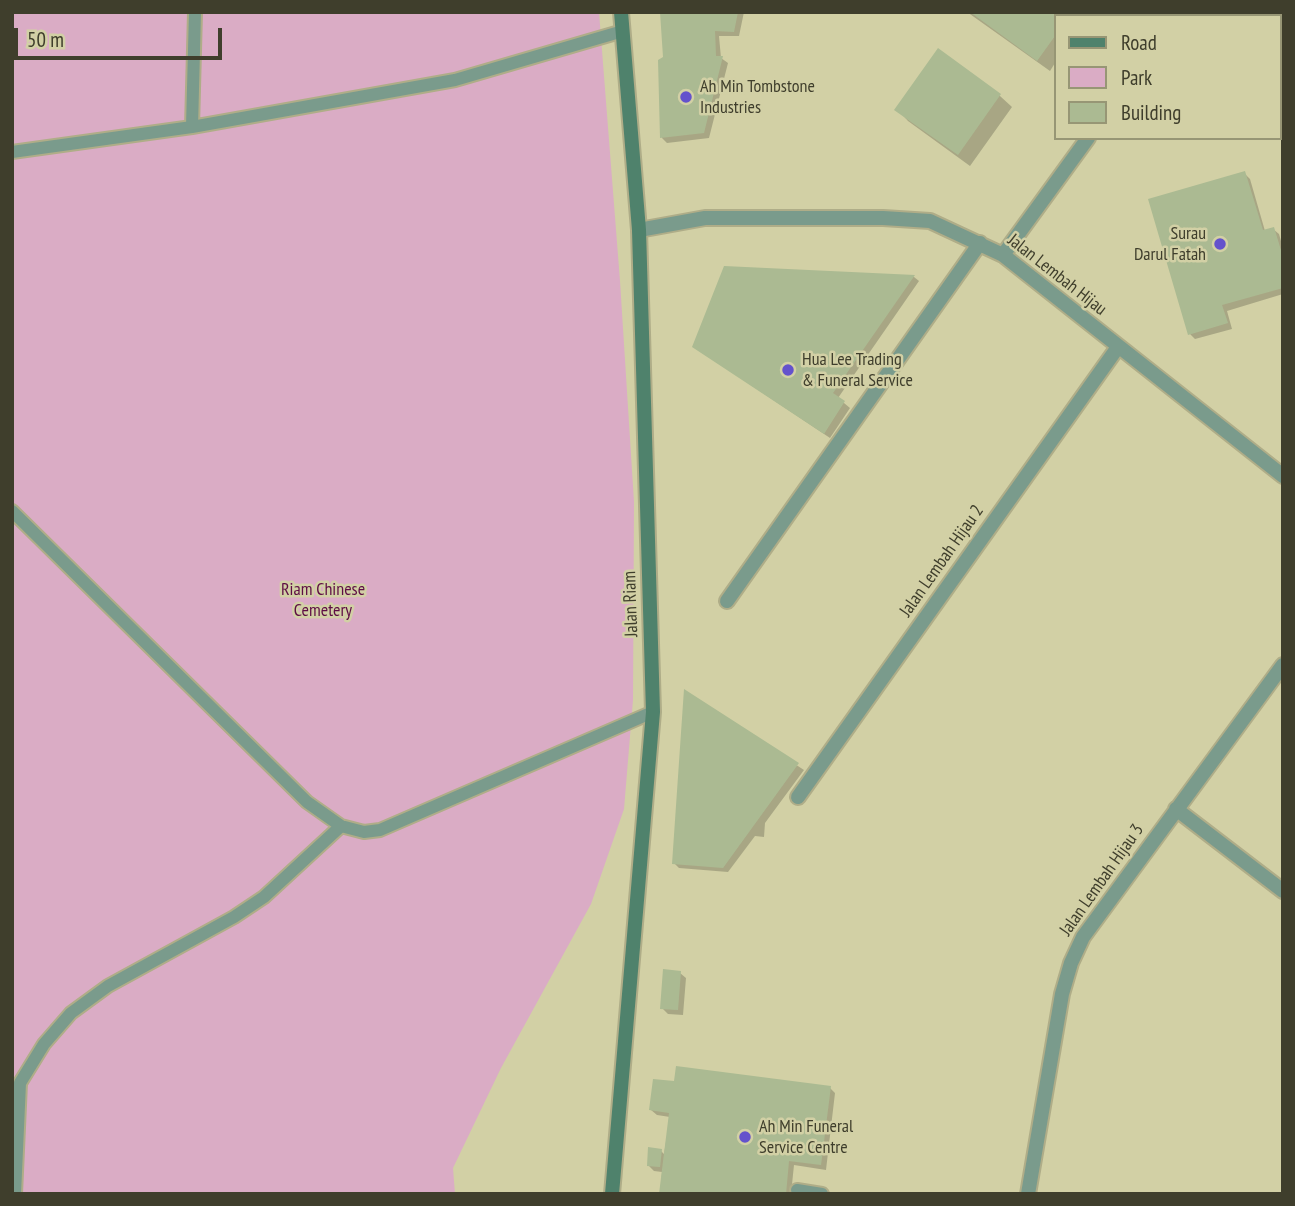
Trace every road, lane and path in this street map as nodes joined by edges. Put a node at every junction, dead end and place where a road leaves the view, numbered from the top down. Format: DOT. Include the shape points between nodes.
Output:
graph roads {
  1 [pos="195,12"];
  2 [pos="621,12"];
  3 [pos="623,31"];
  4 [pos="192,127"];
  5 [pos="1086,140"];
  6 [pos="12,152"];
  7 [pos="639,230"];
  8 [pos="980,243"];
  9 [pos="1003,255"];
  10 [pos="1118,347"];
  11 [pos="1283,477"];
  12 [pos="12,511"];
  13 [pos="727,601"];
  14 [pos="1283,665"];
  15 [pos="653,712"];
  16 [pos="798,797"];
  17 [pos="1176,808"];
  18 [pos="341,825"];
  19 [pos="1283,891"];
  20 [pos="797,1190"];
  21 [pos="19,1192"];
  22 [pos="1030,1193"];
  23 [pos="612,1194"];
  24 [pos="822,1194"];
  1 -- 4 [label="lane"];
  2 -- 3 [label="main road, Jalan Riam"];
  3 -- 4 [label="lane" via="455,80"];
  3 -- 7 [label="main road, Jalan Riam"];
  4 -- 6 [label="lane"];
  5 -- 9 [label="street"];
  7 -- 8 [label="street, Jalan Lembah Hijau" via="705,218 883,218 930,221"];
  7 -- 15 [label="main road, Jalan Riam"];
  8 -- 9 [label="street, Jalan Lembah Hijau"];
  8 -- 13 [label="street"];
  9 -- 10 [label="street, Jalan Lembah Hijau"];
  10 -- 11 [label="street, Jalan Lembah Hijau"];
  10 -- 16 [label="street, Jalan Lembah Hijau 2"];
  12 -- 18 [label="lane" via="307,803"];
  14 -- 17 [label="street, Jalan Lembah Hijau 3"];
  15 -- 18 [label="lane" via="380,830 364,832"];
  15 -- 23 [label="main road, Jalan Riam"];
  17 -- 19 [label="street"];
  17 -- 22 [label="street, Jalan Lembah Hijau 3" via="1083,937 1071,963"];
  18 -- 21 [label="lane" via="264,897 108,986 71,1013 44,1044 20,1083"];
  20 -- 24 [label="lane"];
}
